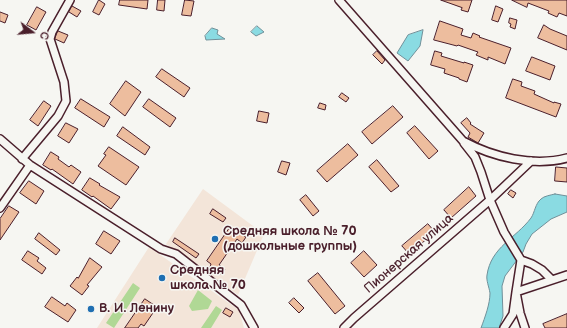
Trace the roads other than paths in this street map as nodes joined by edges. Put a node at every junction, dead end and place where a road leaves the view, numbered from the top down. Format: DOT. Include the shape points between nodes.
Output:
graph roads {
  1 [pos="70,0"];
  2 [pos="339,0"];
  3 [pos="0,139"];
  4 [pos="463,141"];
  5 [pos="567,158"];
  6 [pos="22,160"];
  7 [pos="531,161"];
  8 [pos="30,165"];
  9 [pos="490,200"];
  10 [pos="0,208"];
  11 [pos="521,260"];
  12 [pos="567,275"];
  13 [pos="552,279"];
  14 [pos="516,292"];
  15 [pos="254,328"];
  16 [pos="344,328"];
  17 [pos="504,328"];
  18 [pos="524,328"];
  1 -- 6 [label="street" via="50,38 64,82 66,101 58,116"];
  2 -- 4 [label="street"];
  3 -- 6 [label="street"];
  4 -- 7 [label="street" via="499,155"];
  4 -- 9 [label="street" via="475,157"];
  5 -- 7 [label="street"];
  6 -- 8 [label="street"];
  7 -- 9 [label="street, Пионерская улица"];
  8 -- 10 [label="street"];
  8 -- 15 [label="street" via="161,249 176,254 241,305"];
  9 -- 11 [label="street" via="504,232"];
  9 -- 16 [label="street, Пионерская улица"];
  11 -- 13 [label="street" via="542,270"];
  11 -- 14 [label="street"];
  12 -- 13 [label="street"];
  13 -- 14 [label="street"];
  14 -- 17 [label="street" via="513,314"];
  14 -- 18 [label="street"];
}
